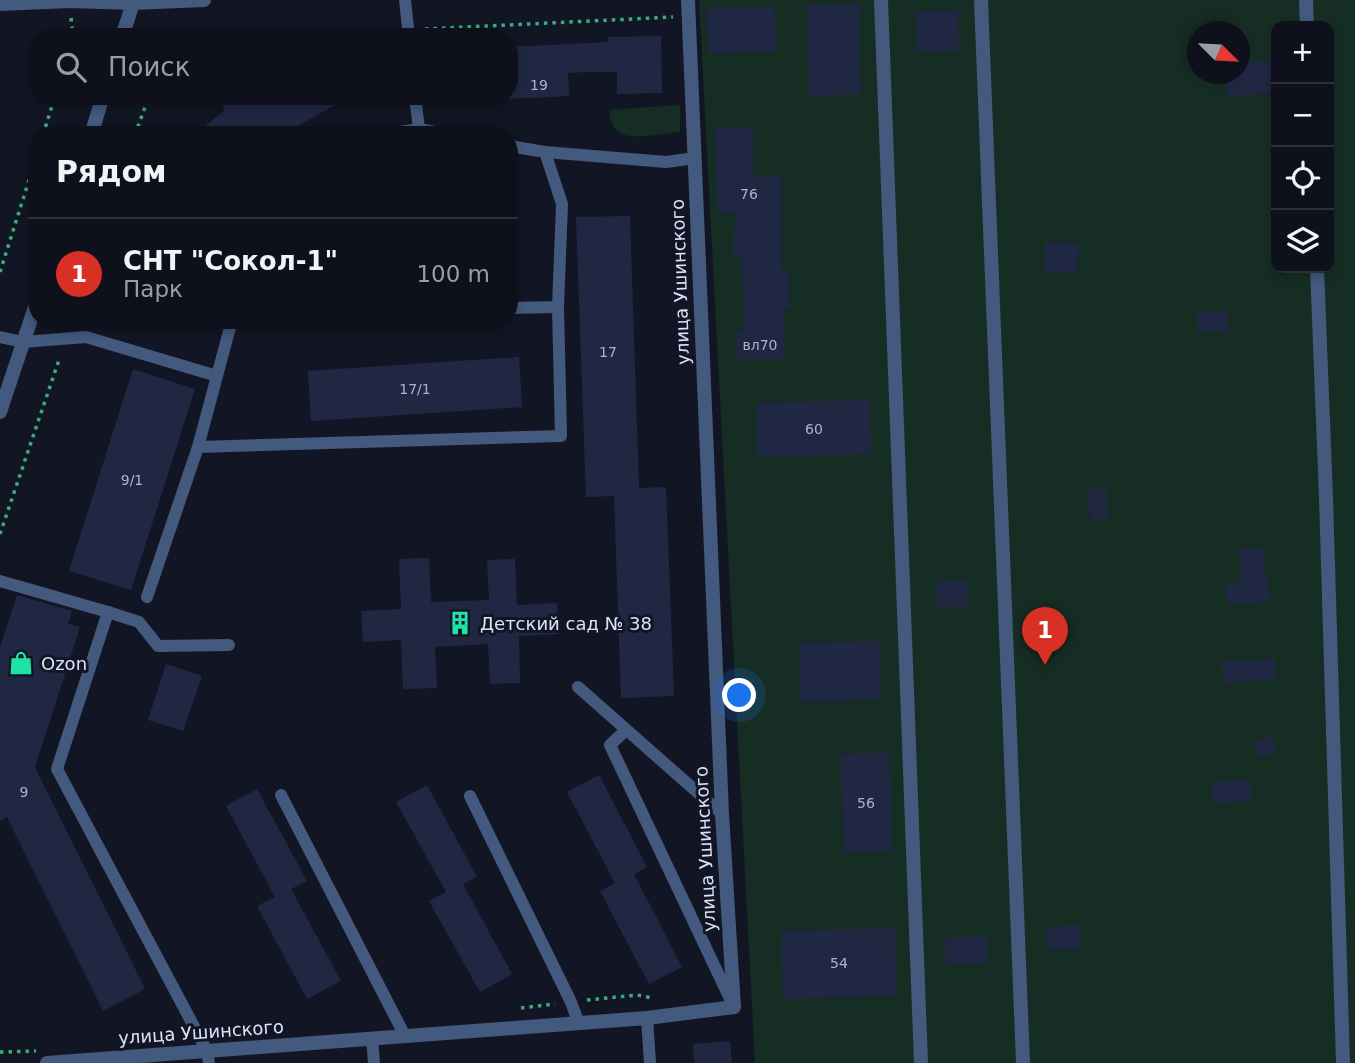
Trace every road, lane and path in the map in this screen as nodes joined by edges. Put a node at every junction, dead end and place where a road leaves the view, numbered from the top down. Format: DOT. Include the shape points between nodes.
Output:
graph roads {
  1 [pos="204,0"];
  2 [pos="405,0"];
  3 [pos="688,0"];
  4 [pos="881,0"];
  5 [pos="981,0"];
  6 [pos="1306,0"];
  7 [pos="48,1"];
  8 [pos="133,3"];
  9 [pos="0,5"];
  10 [pos="689,16"];
  11 [pos="1307,21"];
  12 [pos="125,28"];
  13 [pos="408,28"];
  14 [pos="491,28"];
  15 [pos="52,105"];
  16 [pos="100,105"];
  17 [pos="146,105"];
  18 [pos="416,105"];
  19 [pos="46,126"];
  20 [pos="94,126"];
  21 [pos="138,126"];
  22 [pos="419,126"];
  23 [pos="518,148"];
  24 [pos="545,152"];
  25 [pos="695,158"];
  26 [pos="28,183"];
  27 [pos="0,272"];
  28 [pos="1317,273"];
  29 [pos="558,306"];
  30 [pos="518,308"];
  31 [pos="28,327"];
  32 [pos="230,329"];
  33 [pos="0,337"];
  34 [pos="66,337"];
  35 [pos="23,342"];
  36 [pos="217,376"];
  37 [pos="0,412"];
  38 [pos="198,447"];
  39 [pos="0,534"];
  40 [pos="0,580"];
  41 [pos="147,597"];
  42 [pos="108,612"];
  43 [pos="229,646"];
  44 [pos="578,687"];
  45 [pos="625,730"];
  46 [pos="282,795"];
  47 [pos="470,796"];
  48 [pos="722,814"];
  49 [pos="734,1007"];
  50 [pos="647,1018"];
  51 [pos="579,1024"];
  52 [pos="405,1036"];
  53 [pos="372,1039"];
  54 [pos="208,1057"];
  55 [pos="47,1063"];
  56 [pos="374,1063"];
  57 [pos="650,1063"];
  58 [pos="921,1063"];
  59 [pos="1023,1063"];
  60 [pos="1343,1063"];
  1 -- 8 [label="street"];
  2 -- 13 [label="lane"];
  3 -- 10 [label="street, улица Ушинского"];
  4 -- 58 [label="street"];
  5 -- 59 [label="street"];
  6 -- 11 [label="street"];
  7 -- 8 [label="street"];
  7 -- 9 [label="street"];
  8 -- 12 [label="street"];
  10 -- 14 [label="path"];
  10 -- 25 [label="street, улица Ушинского"];
  15 -- 19 [label="path"];
  16 -- 20 [label="street"];
  17 -- 21 [label="path"];
  18 -- 22 [label="lane"];
  23 -- 24 [label="lane"];
  24 -- 25 [label="lane" via="666,162"];
  24 -- 29 [label="lane" via="562,204"];
  25 -- 48 [label="street, улица Ушинского"];
  26 -- 27 [label="path"];
  28 -- 60 [label="street"];
  29 -- 30 [label="lane"];
  29 -- 38 [label="lane" via="561,436"];
  31 -- 35 [label="street"];
  32 -- 36 [label="lane"];
  33 -- 35 [label="lane"];
  34 -- 35 [label="lane"];
  34 -- 36 [label="lane" via="86,337"];
  34 -- 39 [label="path"];
  35 -- 37 [label="street"];
  36 -- 38 [label="lane"];
  38 -- 41 [label="lane"];
  40 -- 42 [label="lane"];
  42 -- 43 [label="lane" via="139,622 158,646"];
  42 -- 54 [label="lane" via="57,769"];
  44 -- 45 [label="lane"];
  45 -- 48 [label="lane"];
  45 -- 49 [label="lane" via="610,746"];
  46 -- 52 [label="lane"];
  47 -- 51 [label="lane"];
  48 -- 49 [label="street, улица Ушинского"];
  49 -- 50 [label="street, улица Ушинского"];
  50 -- 51 [label="street, улица Ушинского"];
  50 -- 57 [label="lane"];
  51 -- 52 [label="street, улица Ушинского"];
  52 -- 53 [label="street, улица Ушинского"];
  53 -- 54 [label="street, улица Ушинского"];
  53 -- 56 [label="lane"];
  54 -- 55 [label="street, улица Ушинского"];
}
